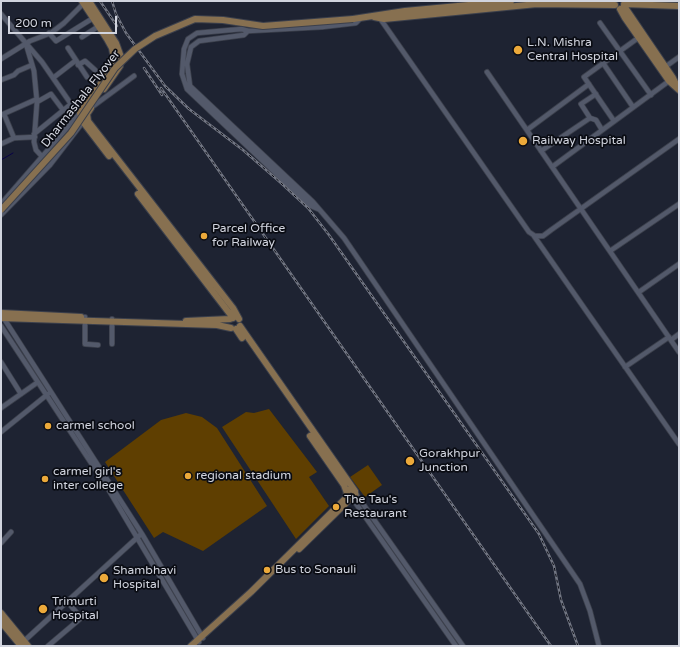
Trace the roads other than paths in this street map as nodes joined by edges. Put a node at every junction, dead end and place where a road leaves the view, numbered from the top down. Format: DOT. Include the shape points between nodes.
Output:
graph roads {
  1 [pos="511,1"];
  2 [pos="85,2"];
  3 [pos="614,3"];
  4 [pos="679,6"];
  5 [pos="624,8"];
  6 [pos="1,14"];
  7 [pos="377,17"];
  8 [pos="357,19"];
  9 [pos="90,20"];
  10 [pos="600,23"];
  11 [pos="99,26"];
  12 [pos="248,31"];
  13 [pos="49,33"];
  14 [pos="82,37"];
  15 [pos="638,38"];
  16 [pos="26,44"];
  17 [pos="68,48"];
  18 [pos="620,51"];
  19 [pos="679,57"];
  20 [pos="1,60"];
  21 [pos="77,63"];
  22 [pos="603,63"];
  23 [pos="32,65"];
  24 [pos="666,67"];
  25 [pos="95,70"];
  26 [pos="487,72"];
  27 [pos="134,76"];
  28 [pos="87,77"];
  29 [pos="53,78"];
  30 [pos="1,80"];
  31 [pos="669,81"];
  32 [pos="589,84"];
  33 [pos="596,94"];
  34 [pos="651,95"];
  35 [pos="37,100"];
  36 [pos="72,104"];
  37 [pos="92,107"];
  38 [pos="634,107"];
  39 [pos="63,110"];
  40 [pos="81,113"];
  41 [pos="2,115"];
  42 [pos="590,118"];
  43 [pos="614,121"];
  44 [pos="83,122"];
  45 [pos="527,130"];
  46 [pos="602,130"];
  47 [pos="35,135"];
  48 [pos="14,138"];
  49 [pos="679,139"];
  50 [pos="1,144"];
  51 [pos="541,150"];
  52 [pos="43,158"];
  53 [pos="50,164"];
  54 [pos="552,167"];
  55 [pos="679,204"];
  56 [pos="1,205"];
  57 [pos="580,209"];
  58 [pos="320,210"];
  59 [pos="1,215"];
  60 [pos="533,235"];
  61 [pos="610,251"];
  62 [pos="679,264"];
  63 [pos="639,292"];
  64 [pos="2,316"];
  65 [pos="85,319"];
  66 [pos="234,319"];
  67 [pos="112,321"];
  68 [pos="1,326"];
  69 [pos="236,328"];
  70 [pos="679,334"];
  71 [pos="670,338"];
  72 [pos="112,344"];
  73 [pos="98,345"];
  74 [pos="679,352"];
  75 [pos="1,362"];
  76 [pos="625,367"];
  77 [pos="38,382"];
  78 [pos="49,393"];
  79 [pos="21,394"];
  80 [pos="1,408"];
  81 [pos="1,432"];
  82 [pos="679,444"];
  83 [pos="351,495"];
  84 [pos="11,532"];
  85 [pos="140,535"];
  86 [pos="1,543"];
  87 [pos="68,601"];
  88 [pos="1,613"];
  89 [pos="1,622"];
  90 [pos="199,640"];
  91 [pos="23,644"];
  92 [pos="48,646"];
  93 [pos="191,646"];
  94 [pos="456,646"];
  95 [pos="463,646"];
  96 [pos="599,646"];
  1 -- 7 [label="main road"];
  2 -- 11 [label="main road"];
  2 -- 13 [label="street" via="64,23"];
  2 -- 37 [label="main road" via="116,43 122,60 118,70"];
  3 -- 5 [label="main road"];
  3 -- 7 [label="main road" via="536,4"];
  4 -- 5 [label="main road" via="633,5"];
  5 -- 15 [label="main road"];
  5 -- 24 [label="main road"];
  6 -- 16 [label="street"];
  7 -- 8 [label="main road, Dharmashala Flyover"];
  7 -- 60 [label="street"];
  8 -- 12 [label="street" via="356,23 322,27"];
  8 -- 56 [label="main road, Dharmashala Flyover, bridge" via="263,26 195,19 155,36 135,49 115,68 71,133"];
  9 -- 13 [label="street" via="58,41 54,41"];
  10 -- 18 [label="street"];
  11 -- 14 [label="street"];
  11 -- 40 [label="main road" via="112,48 113,65"];
  12 -- 58 [label="street" via="244,35 195,43 188,52 188,82"];
  12 -- 58 [label="street" via="197,33 192,36 185,44 182,61 184,85 283,180"];
  13 -- 16 [label="street"];
  15 -- 18 [label="street"];
  15 -- 31 [label="main road"];
  16 -- 20 [label="street"];
  16 -- 23 [label="street"];
  16 -- 29 [label="street"];
  17 -- 21 [label="street"];
  18 -- 22 [label="street"];
  18 -- 34 [label="street"];
  19 -- 24 [label="street"];
  21 -- 25 [label="street" via="85,61"];
  21 -- 28 [label="street"];
  21 -- 29 [label="street"];
  22 -- 32 [label="street" via="584,77"];
  22 -- 38 [label="street"];
  23 -- 30 [label="street"];
  23 -- 35 [label="street"];
  24 -- 31 [label="main road" via="679,90"];
  26 -- 45 [label="street"];
  27 -- 37 [label="street"];
  29 -- 36 [label="street"];
  31 -- 34 [label="street"];
  32 -- 33 [label="street"];
  32 -- 45 [label="street"];
  33 -- 42 [label="street" via="581,104"];
  33 -- 43 [label="street"];
  34 -- 38 [label="street"];
  35 -- 39 [label="street" via="51,94"];
  35 -- 41 [label="street"];
  35 -- 47 [label="street"];
  36 -- 39 [label="street"];
  36 -- 40 [label="street"];
  37 -- 66 [label="main road" via="87,114 88,121 233,308"];
  38 -- 43 [label="street"];
  39 -- 47 [label="street"];
  40 -- 44 [label="main road"];
  40 -- 52 [label="street"];
  41 -- 48 [label="street"];
  42 -- 46 [label="street" via="596,120"];
  42 -- 51 [label="street"];
  43 -- 46 [label="street"];
  44 -- 53 [label="street"];
  44 -- 66 [label="main road"];
  45 -- 51 [label="street"];
  46 -- 54 [label="street"];
  47 -- 48 [label="street"];
  47 -- 52 [label="street" via="36,150"];
  48 -- 50 [label="street"];
  49 -- 57 [label="street"];
  51 -- 54 [label="street"];
  52 -- 53 [label="street"];
  52 -- 56 [label="street"];
  53 -- 59 [label="street"];
  54 -- 57 [label="street"];
  55 -- 61 [label="street"];
  57 -- 60 [label="street" via="543,236"];
  57 -- 61 [label="street"];
  58 -- 96 [label="street" via="362,262 580,584"];
  60 -- 76 [label="street"];
  61 -- 63 [label="street"];
  62 -- 63 [label="street"];
  63 -- 71 [label="street"];
  64 -- 65 [label="main road"];
  64 -- 78 [label="street"];
  65 -- 67 [label="main road"];
  65 -- 73 [label="street" via="85,344"];
  66 -- 67 [label="main road"];
  66 -- 69 [label="main road"];
  66 -- 69 [label="main road" via="229,325"];
  67 -- 69 [label="main road"];
  67 -- 72 [label="street"];
  68 -- 77 [label="street"];
  69 -- 83 [label="main road"];
  70 -- 71 [label="street"];
  71 -- 74 [label="street"];
  71 -- 76 [label="street"];
  75 -- 79 [label="street"];
  76 -- 82 [label="street"];
  77 -- 78 [label="street"];
  77 -- 79 [label="street"];
  78 -- 81 [label="street"];
  78 -- 85 [label="street"];
  79 -- 80 [label="street"];
  83 -- 90 [label="main road" via="254,593"];
  83 -- 94 [label="street"];
  83 -- 95 [label="street"];
  84 -- 86 [label="street"];
  85 -- 87 [label="street"];
  85 -- 90 [label="street"];
  87 -- 91 [label="street"];
  87 -- 92 [label="street" via="81,618"];
  88 -- 91 [label="main road"];
  89 -- 91 [label="main road"];
  90 -- 93 [label="main road"];
}
